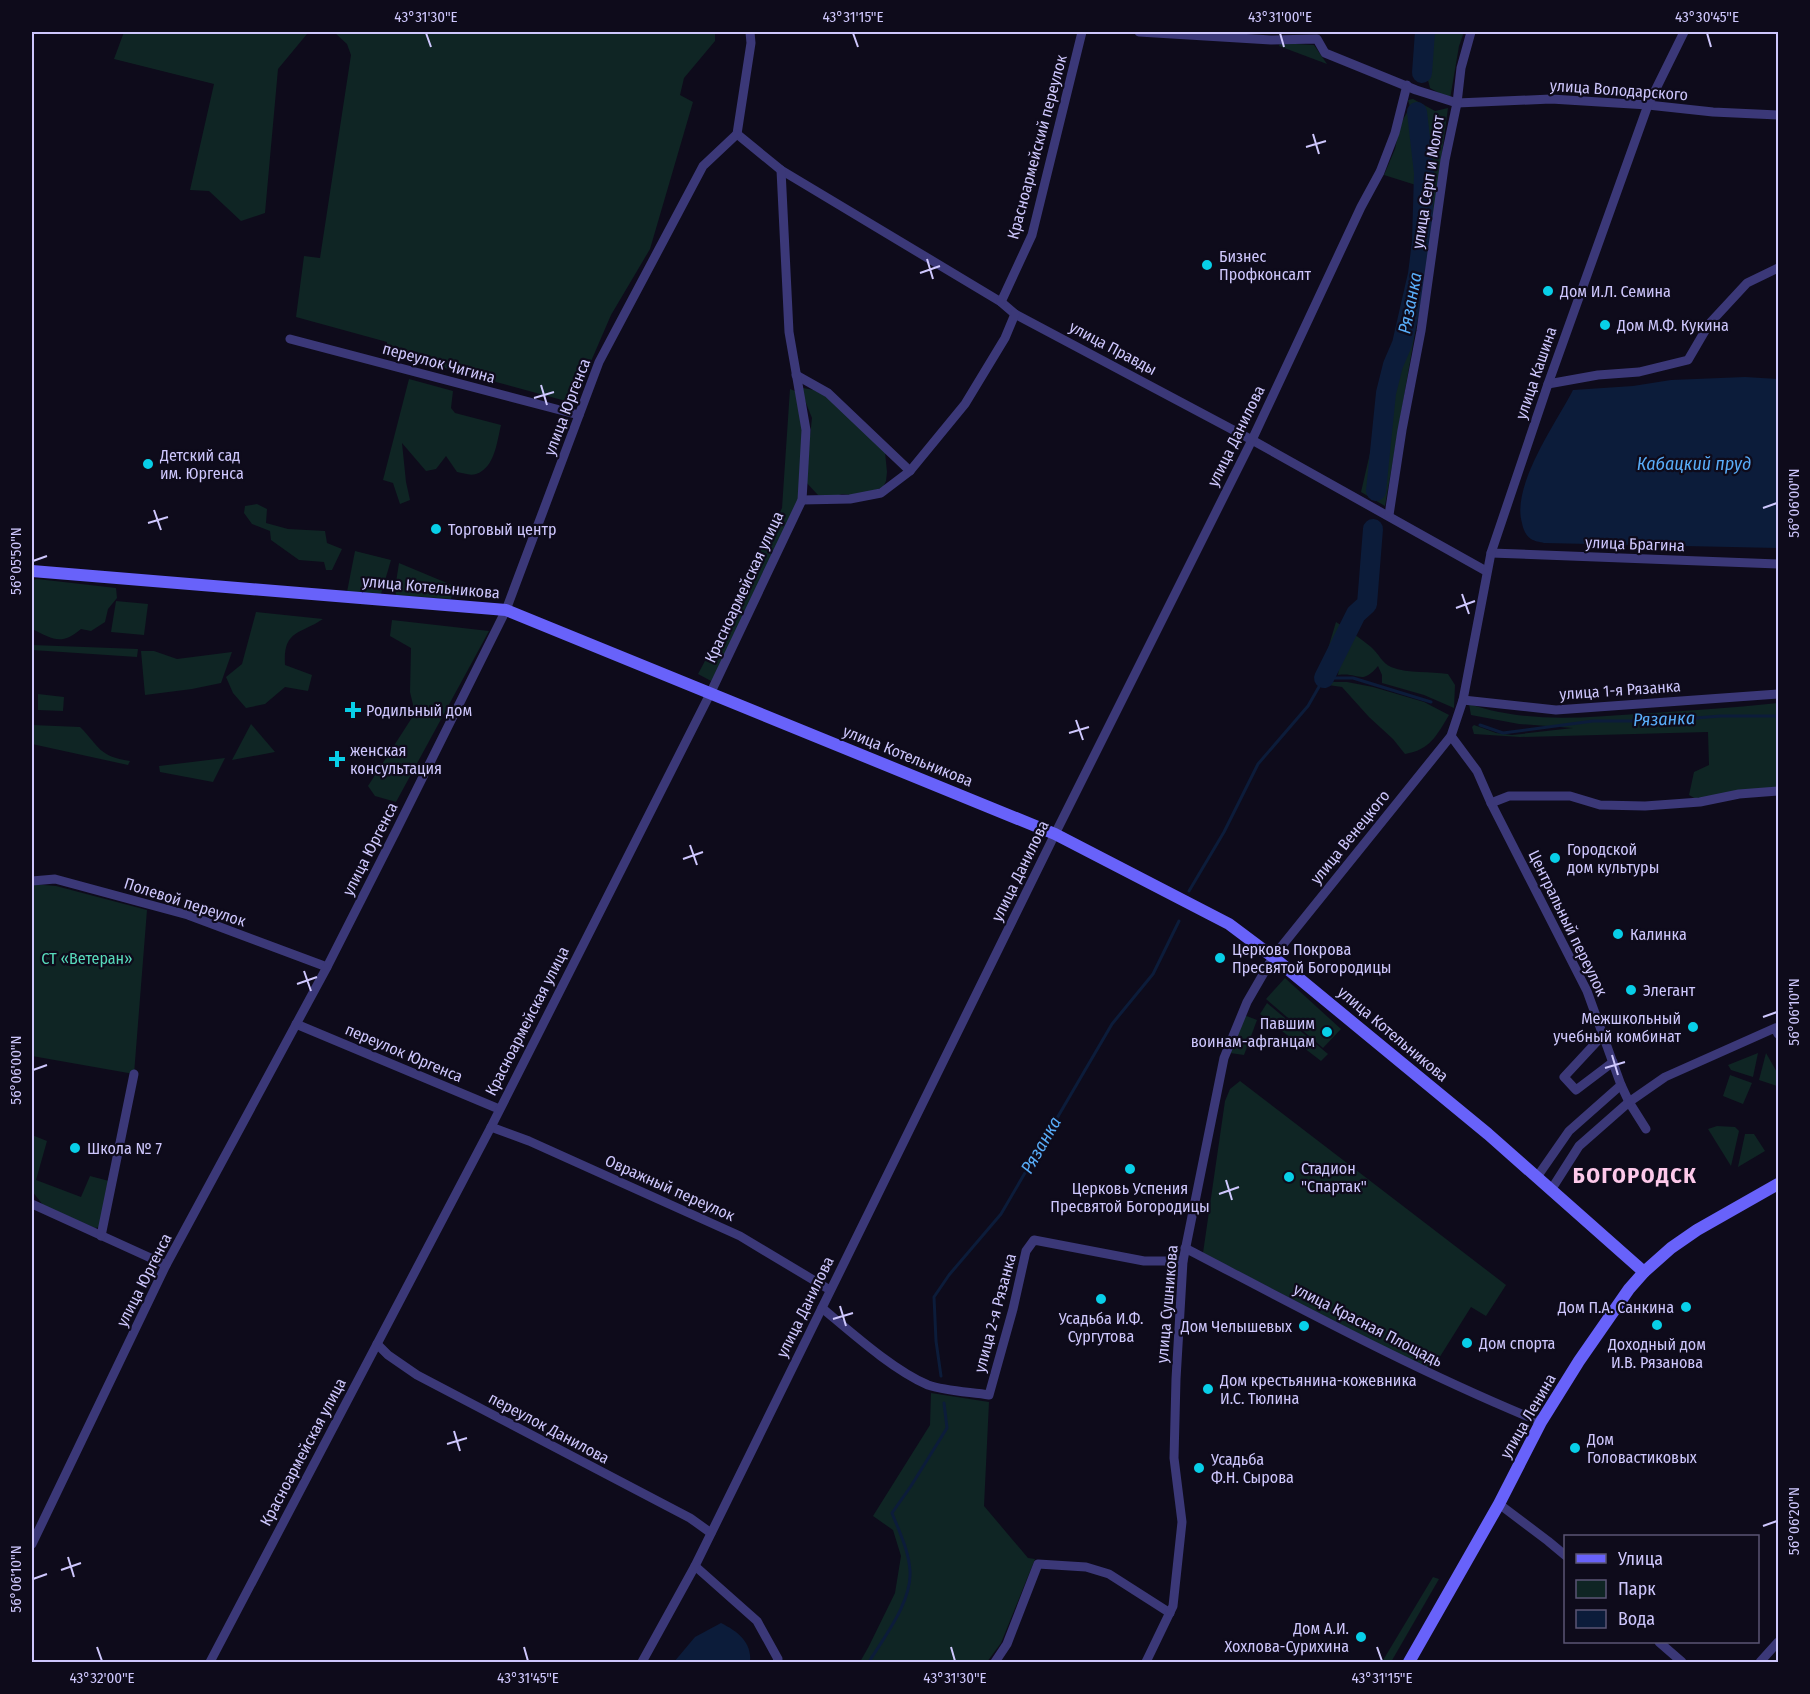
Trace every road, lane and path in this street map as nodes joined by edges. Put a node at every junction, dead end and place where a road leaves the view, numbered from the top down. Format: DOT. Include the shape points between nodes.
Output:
graph roads {
  1 [pos="750,32"];
  2 [pos="1082,32"];
  3 [pos="1139,32"];
  4 [pos="1471,32"];
  5 [pos="1684,32"];
  6 [pos="1316,35"];
  7 [pos="1407,85"];
  8 [pos="1457,103"];
  9 [pos="1648,105"];
  10 [pos="1779,115"];
  11 [pos="737,134"];
  12 [pos="781,170"];
  13 [pos="1779,268"];
  14 [pos="1001,302"];
  15 [pos="1015,314"];
  16 [pos="290,339"];
  17 [pos="796,375"];
  18 [pos="1548,384"];
  19 [pos="579,416"];
  20 [pos="1252,440"];
  21 [pos="910,471"];
  22 [pos="802,500"];
  23 [pos="1389,515"];
  24 [pos="1491,553"];
  25 [pos="1779,564"];
  26 [pos="32,571"];
  27 [pos="1486,571"];
  28 [pos="506,610"];
  29 [pos="710,694"];
  30 [pos="1779,694"];
  31 [pos="1463,700"];
  32 [pos="1451,736"];
  33 [pos="1779,791"];
  34 [pos="1491,804"];
  35 [pos="1055,834"];
  36 [pos="32,881"];
  37 [pos="1273,957"];
  38 [pos="327,967"];
  39 [pos="296,1024"];
  40 [pos="1779,1034"];
  41 [pos="1603,1035"];
  42 [pos="1613,1062"];
  43 [pos="134,1074"];
  44 [pos="1621,1085"];
  45 [pos="1629,1102"];
  46 [pos="499,1109"];
  47 [pos="490,1127"];
  48 [pos="1646,1129"];
  49 [pos="1537,1177"];
  50 [pos="1779,1184"];
  51 [pos="1551,1190"];
  52 [pos="32,1204"];
  53 [pos="101,1236"];
  54 [pos="1185,1248"];
  55 [pos="1183,1261"];
  56 [pos="166,1265"];
  57 [pos="1644,1272"];
  58 [pos="830,1290"];
  59 [pos="822,1308"];
  60 [pos="377,1344"];
  61 [pos="1541,1422"];
  62 [pos="1499,1504"];
  63 [pos="711,1533"];
  64 [pos="32,1544"];
  65 [pos="1564,1555"];
  66 [pos="695,1566"];
  67 [pos="1170,1613"];
  68 [pos="1779,1642"];
  69 [pos="1661,1643"];
  70 [pos="210,1662"];
  71 [pos="642,1662"];
  72 [pos="777,1662"];
  73 [pos="995,1662"];
  74 [pos="1146,1662"];
  75 [pos="1408,1662"];
  76 [pos="1682,1662"];
  77 [pos="1760,1662"];
  1 -- 11 [label="street"];
  2 -- 14 [label="street, Красноармейский переулок" via="1032,235"];
  3 -- 6 [label="street" via="1272,40"];
  4 -- 8 [label="street, улица Серп и Молот"];
  5 -- 9 [label="street, улица Кашина"];
  6 -- 7 [label="street" via="1325,53"];
  7 -- 8 [label="street"];
  7 -- 20 [label="street, улица Данилова" via="1380,172"];
  8 -- 9 [label="street, улица Володарского" via="1551,99"];
  8 -- 23 [label="street, улица Серп и Молот"];
  9 -- 10 [label="street, улица Володарского"];
  9 -- 18 [label="street, улица Кашина"];
  11 -- 12 [label="street, улица Правды"];
  11 -- 19 [label="street, улица Юргенса" via="703,166 599,362"];
  12 -- 14 [label="street, улица Правды"];
  12 -- 17 [label="street, Красноармейская улица" via="789,332"];
  13 -- 18 [label="street" via="1747,283 1708,324 1688,360 1638,372"];
  14 -- 15 [label="street, улица Правды"];
  15 -- 20 [label="street, улица Правды"];
  15 -- 21 [label="street" via="965,404"];
  16 -- 19 [label="street, переулок Чигина"];
  17 -- 21 [label="street" via="828,393"];
  17 -- 22 [label="street, Красноармейская улица" via="806,430"];
  18 -- 24 [label="street, улица Кашина"];
  19 -- 28 [label="street, улица Юргенса"];
  20 -- 23 [label="street, улица Правды"];
  20 -- 35 [label="street, улица Данилова"];
  21 -- 22 [label="street" via="881,493 850,499"];
  22 -- 29 [label="street, Красноармейская улица"];
  23 -- 27 [label="street, улица Правды"];
  24 -- 25 [label="street, улица Брагина"];
  24 -- 27 [label="street, улица Кашина"];
  26 -- 28 [label="street, улица Котельникова"];
  27 -- 31 [label="street, улица Кашина"];
  28 -- 29 [label="street, улица Котельникова"];
  28 -- 38 [label="street, улица Юргенса"];
  29 -- 35 [label="street, улица Котельникова"];
  29 -- 46 [label="street, Красноармейская улица"];
  30 -- 31 [label="street, улица 1-я Рязанка" via="1556,710"];
  31 -- 32 [label="street, улица Кашина"];
  32 -- 34 [label="street, Центральный переулок" via="1477,771"];
  32 -- 37 [label="street, улица Венецкого"];
  33 -- 34 [label="street" via="1645,806 1600,805 1570,796 1509,796"];
  34 -- 41 [label="street, Центральный переулок" via="1587,991"];
  35 -- 37 [label="street, улица Котельникова" via="1229,924"];
  35 -- 58 [label="street, улица Данилова"];
  36 -- 38 [label="street, Полевой переулок" via="55,879 188,915"];
  37 -- 49 [label="street, улица Котельникова"];
  37 -- 54 [label="street, улица Сушникова" via="1247,1002 1224,1058"];
  38 -- 39 [label="street, улица Юргенса"];
  39 -- 46 [label="street, переулок Юргенса"];
  39 -- 56 [label="street, улица Юргенса"];
  40 -- 45 [label="street" via="1775,1028 1702,1059 1665,1077"];
  41 -- 42 [label="street, Центральный переулок"];
  41 -- 42 [label="street" via="1564,1077 1576,1090"];
  42 -- 44 [label="street, Центральный переулок"];
  43 -- 53 [label="street"];
  44 -- 45 [label="street, Центральный переулок"];
  44 -- 49 [label="street" via="1569,1131"];
  45 -- 48 [label="street, Центральный переулок"];
  45 -- 51 [label="street" via="1579,1146"];
  46 -- 47 [label="street, Красноармейская улица"];
  47 -- 58 [label="street, Овражный переулок" via="740,1236"];
  47 -- 60 [label="street, Красноармейская улица"];
  49 -- 51 [label="street, улица Котельникова"];
  50 -- 57 [label="street, улица Ленина" via="1697,1230"];
  51 -- 57 [label="street, улица Котельникова"];
  52 -- 53 [label="street"];
  53 -- 56 [label="street"];
  54 -- 55 [label="street, улица Сушникова"];
  54 -- 61 [label="street, улица Красная Площадь" via="1430,1374"];
  55 -- 59 [label="street, улица 2-я Рязанка" via="1144,1261 1034,1240 1026,1251 988,1395 931,1386 911,1376"];
  55 -- 67 [label="street, улица Сушникова" via="1174,1458 1182,1521"];
  56 -- 64 [label="street, улица Юргенса"];
  57 -- 61 [label="street, улица Ленина" via="1579,1361"];
  58 -- 59 [label="street, улица Данилова"];
  59 -- 63 [label="street, улица Данилова"];
  60 -- 63 [label="street, переулок Данилова" via="417,1375 690,1518"];
  60 -- 70 [label="street, Красноармейская улица"];
  61 -- 62 [label="street, улица Ленина"];
  62 -- 65 [label="street"];
  62 -- 75 [label="street, улица Ленина"];
  63 -- 66 [label="street, улица Данилова"];
  66 -- 71 [label="street, улица Данилова"];
  66 -- 72 [label="street" via="757,1621"];
  67 -- 73 [label="street" via="1109,1574 1038,1564 1007,1644"];
  67 -- 74 [label="street, улица Сушникова"];
  68 -- 77 [label="street"];
  69 -- 76 [label="street"];
}
